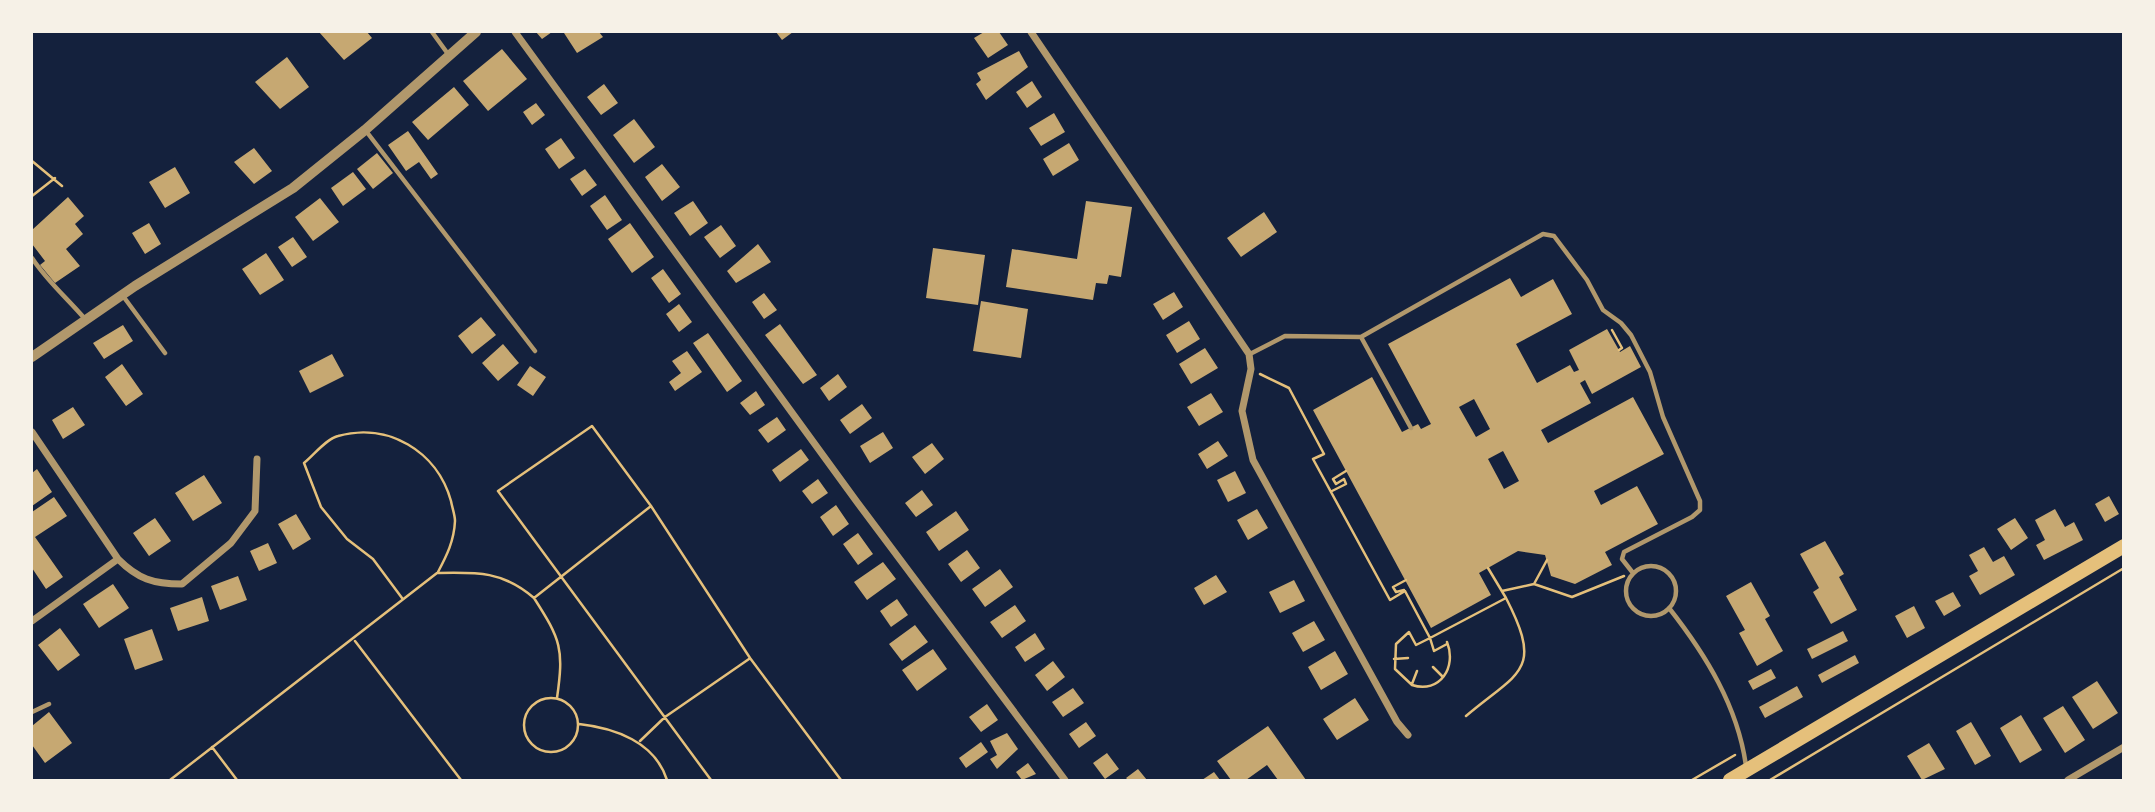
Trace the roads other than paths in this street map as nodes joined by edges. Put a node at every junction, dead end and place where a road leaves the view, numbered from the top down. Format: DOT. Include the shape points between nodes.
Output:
graph roads {
  1 [pos="432,32"];
  2 [pos="476,32"];
  3 [pos="515,32"];
  4 [pos="1031,32"];
  5 [pos="449,55"];
  6 [pos="365,130"];
  7 [pos="32,258"];
  8 [pos="122,295"];
  9 [pos="85,320"];
  10 [pos="1361,337"];
  11 [pos="535,351"];
  12 [pos="165,353"];
  13 [pos="1249,354"];
  14 [pos="32,357"];
  15 [pos="1411,428"];
  16 [pos="32,432"];
  17 [pos="257,459"];
  18 [pos="2123,547"];
  19 [pos="118,559"];
  20 [pos="1633,573"];
  21 [pos="1669,608"];
  22 [pos="32,621"];
  23 [pos="49,704"];
  24 [pos="32,712"];
  25 [pos="1408,735"];
  26 [pos="2123,747"];
  27 [pos="1747,771"];
  28 [pos="1065,780"];
  29 [pos="1730,780"];
  30 [pos="2068,780"];
  1 -- 5 [label="lane"];
  2 -- 5 [label="street"];
  3 -- 28 [label="street"];
  4 -- 13 [label="street"];
  5 -- 6 [label="street"];
  6 -- 8 [label="street" via="293,188"];
  6 -- 11 [label="lane"];
  7 -- 9 [label="lane" via="50,286"];
  8 -- 9 [label="street"];
  8 -- 12 [label="lane"];
  9 -- 14 [label="street"];
  10 -- 13 [label="lane" via="1285,336"];
  10 -- 15 [label="lane"];
  10 -- 20 [label="lane" via="1543,234 1554,236 1587,280 1602,310 1631,335 1700,501 1692,517 1624,552 1622,559"];
  13 -- 25 [label="street" via="1251,369 1242,411 1253,460"];
  16 -- 19 [label="street"];
  17 -- 19 [label="street" via="255,511 230,543 182,584 156,584 135,575"];
  18 -- 27 [label="main road"];
  19 -- 22 [label="street"];
  20 -- 21 [label="lane" via="1626,585 1630,604 1644,615 1658,615"];
  20 -- 21 [label="lane" via="1644,566 1659,566 1673,578 1676,594"];
  21 -- 27 [label="lane" via="1729,702"];
  23 -- 24 [label="lane"];
  26 -- 30 [label="street"];
  27 -- 29 [label="main road"];
}
